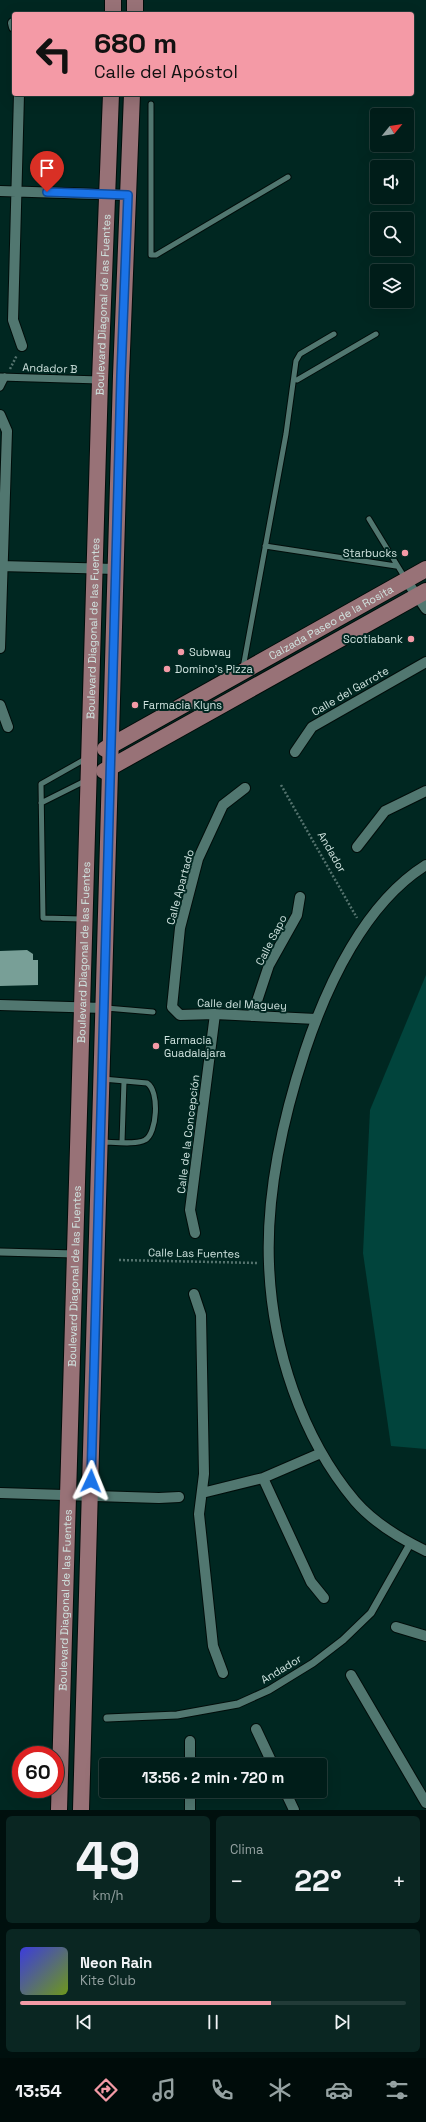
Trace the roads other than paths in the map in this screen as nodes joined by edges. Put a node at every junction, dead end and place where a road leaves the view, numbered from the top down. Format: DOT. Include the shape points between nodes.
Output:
graph roads {
  1 [pos="113,0"];
  2 [pos="135,0"];
  3 [pos="113,12"];
  4 [pos="135,12"];
  5 [pos="19,96"];
  6 [pos="111,96"];
  7 [pos="132,96"];
  8 [pos="152,104"];
  9 [pos="288,177"];
  10 [pos="0,191"];
  11 [pos="17,191"];
  12 [pos="108,194"];
  13 [pos="128,195"];
  14 [pos="334,334"];
  15 [pos="376,334"];
  16 [pos="22,346"];
  17 [pos="3,377"];
  18 [pos="100,380"];
  19 [pos="298,380"];
  20 [pos="0,387"];
  21 [pos="0,415"];
  22 [pos="369,519"];
  23 [pos="265,546"];
  24 [pos="1,566"];
  25 [pos="396,566"];
  26 [pos="94,569"];
  27 [pos="116,569"];
  28 [pos="426,569"];
  29 [pos="406,580"];
  30 [pos="423,598"];
  31 [pos="0,648"];
  32 [pos="426,662"];
  33 [pos="242,671"];
  34 [pos="0,705"];
  35 [pos="8,727"];
  36 [pos="111,745"];
  37 [pos="295,752"];
  38 [pos="89,757"];
  39 [pos="111,767"];
  40 [pos="88,779"];
  41 [pos="245,788"];
  42 [pos="426,791"];
  43 [pos="41,803"];
  44 [pos="357,847"];
  45 [pos="426,865"];
  46 [pos="300,897"];
  47 [pos="85,919"];
  48 [pos="0,1005"];
  49 [pos="82,1007"];
  50 [pos="172,1007"];
  51 [pos="104,1008"];
  52 [pos="153,1012"];
  53 [pos="215,1014"];
  54 [pos="252,1016"];
  55 [pos="316,1019"];
  56 [pos="102,1079"];
  57 [pos="124,1081"];
  58 [pos="100,1142"];
  59 [pos="122,1142"];
  60 [pos="196,1233"];
  61 [pos="0,1252"];
  62 [pos="75,1254"];
  63 [pos="194,1294"];
  64 [pos="321,1453"];
  65 [pos="263,1478"];
  66 [pos="0,1493"];
  67 [pos="202,1493"];
  68 [pos="69,1495"];
  69 [pos="90,1496"];
  70 [pos="179,1497"];
  71 [pos="410,1544"];
  72 [pos="426,1551"];
  73 [pos="324,1598"];
  74 [pos="396,1627"];
  75 [pos="426,1636"];
  76 [pos="223,1673"];
  77 [pos="351,1675"];
  78 [pos="107,1718"];
  79 [pos="256,1729"];
  80 [pos="190,1741"];
  81 [pos="190,1758"];
  82 [pos="270,1758"];
  83 [pos="190,1798"];
  84 [pos="288,1798"];
  85 [pos="426,1803"];
  86 [pos="426,1807"];
  87 [pos="59,1810"];
  88 [pos="81,1810"];
  89 [pos="190,1810"];
  90 [pos="294,1810"];
  91 [pos="424,1810"];
  1 -- 3 [label="main road"];
  2 -- 4 [label="main road"];
  5 -- 11 [label="street"];
  6 -- 12 [label="main road, Boulevard Diagonal de las Fuentes"];
  7 -- 13 [label="main road, Boulevard Diagonal de las Fuentes"];
  8 -- 9 [label="lane" via="151,255 156,255"];
  10 -- 11 [label="street"];
  11 -- 12 [label="street"];
  11 -- 16 [label="street" via="13,320"];
  12 -- 13 [label="street"];
  12 -- 18 [label="main road, Boulevard Diagonal de las Fuentes"];
  13 -- 27 [label="main road, Boulevard Diagonal de las Fuentes"];
  14 -- 23 [label="lane" via="300,354 296,361 286,434"];
  15 -- 19 [label="lane"];
  17 -- 18 [label="street, Andador B"];
  17 -- 20 [label="street"];
  18 -- 26 [label="main road, Boulevard Diagonal de las Fuentes"];
  21 -- 24 [label="street" via="7,431"];
  22 -- 25 [label="lane"];
  23 -- 25 [label="lane"];
  23 -- 33 [label="lane"];
  24 -- 26 [label="street"];
  24 -- 31 [label="street"];
  25 -- 29 [label="lane"];
  26 -- 27 [label="street"];
  26 -- 38 [label="main road, Boulevard Diagonal de las Fuentes"];
  27 -- 36 [label="main road, Boulevard Diagonal de las Fuentes"];
  28 -- 29 [label="main road, Calzada Paseo de la Rosita"];
  29 -- 30 [label="street"];
  29 -- 33 [label="main road, Calzada Paseo de la Rosita"];
  30 -- 39 [label="main road, Calzada Paseo de la Rosita"];
  32 -- 37 [label="street, Calle del Garrote" via="312,727"];
  33 -- 36 [label="main road, Calzada Paseo de la Rosita"];
  34 -- 35 [label="street"];
  36 -- 38 [label="main road, Calzada Paseo de la Rosita"];
  36 -- 39 [label="main road, Boulevard Diagonal de las Fuentes"];
  38 -- 40 [label="main road, Boulevard Diagonal de las Fuentes"];
  38 -- 43 [label="lane" via="41,784"];
  39 -- 40 [label="main road, Calzada Paseo de la Rosita"];
  39 -- 51 [label="main road, Boulevard Diagonal de las Fuentes"];
  40 -- 43 [label="lane"];
  40 -- 47 [label="main road, Boulevard Diagonal de las Fuentes"];
  41 -- 50 [label="street, Calle Apartado" via="223,805 198,859 180,928"];
  42 -- 44 [label="street" via="385,811"];
  43 -- 47 [label="lane" via="43,918"];
  45 -- 55 [label="street" via="384,901 364,929 330,988"];
  46 -- 54 [label="street, Calle Sapo" via="297,915 269,965"];
  47 -- 49 [label="main road, Boulevard Diagonal de las Fuentes"];
  48 -- 49 [label="street"];
  49 -- 51 [label="street"];
  49 -- 62 [label="main road, Boulevard Diagonal de las Fuentes"];
  50 -- 53 [label="street, Calle del Maguey" via="180,1015"];
  51 -- 52 [label="lane"];
  51 -- 56 [label="main road, Boulevard Diagonal de las Fuentes"];
  53 -- 54 [label="street, Calle del Maguey"];
  53 -- 60 [label="street, Calle de la Concepción" via="190,1210"];
  54 -- 55 [label="street, Calle del Maguey"];
  55 -- 64 [label="street" via="284,1127 271,1213 269,1263 272,1302 280,1346 294,1392"];
  56 -- 57 [label="lane"];
  56 -- 58 [label="main road, Boulevard Diagonal de las Fuentes"];
  57 -- 59 [label="lane"];
  57 -- 59 [label="lane" via="152,1086 156,1098 153,1132 150,1137 144,1141"];
  58 -- 59 [label="lane"];
  58 -- 69 [label="main road, Boulevard Diagonal de las Fuentes"];
  61 -- 62 [label="street"];
  62 -- 68 [label="main road, Boulevard Diagonal de las Fuentes"];
  63 -- 67 [label="street" via="201,1314 204,1474"];
  64 -- 65 [label="street"];
  64 -- 71 [label="street" via="357,1503 386,1528"];
  65 -- 67 [label="street"];
  65 -- 73 [label="street" via="311,1582"];
  66 -- 68 [label="street"];
  67 -- 76 [label="street" via="199,1514 213,1646"];
  68 -- 69 [label="street"];
  68 -- 87 [label="main road, Boulevard Diagonal de las Fuentes"];
  69 -- 70 [label="street"];
  69 -- 88 [label="main road, Boulevard Diagonal de las Fuentes"];
  71 -- 72 [label="street"];
  71 -- 78 [label="street, Andador" via="371,1613 343,1640 313,1663 269,1690 238,1704 177,1715"];
  74 -- 75 [label="street"];
  77 -- 85 [label="street"];
  79 -- 82 [label="street"];
  80 -- 81 [label="street"];
  83 -- 89 [label="street"];
  84 -- 90 [label="street"];
  86 -- 91 [label="street"];
}
